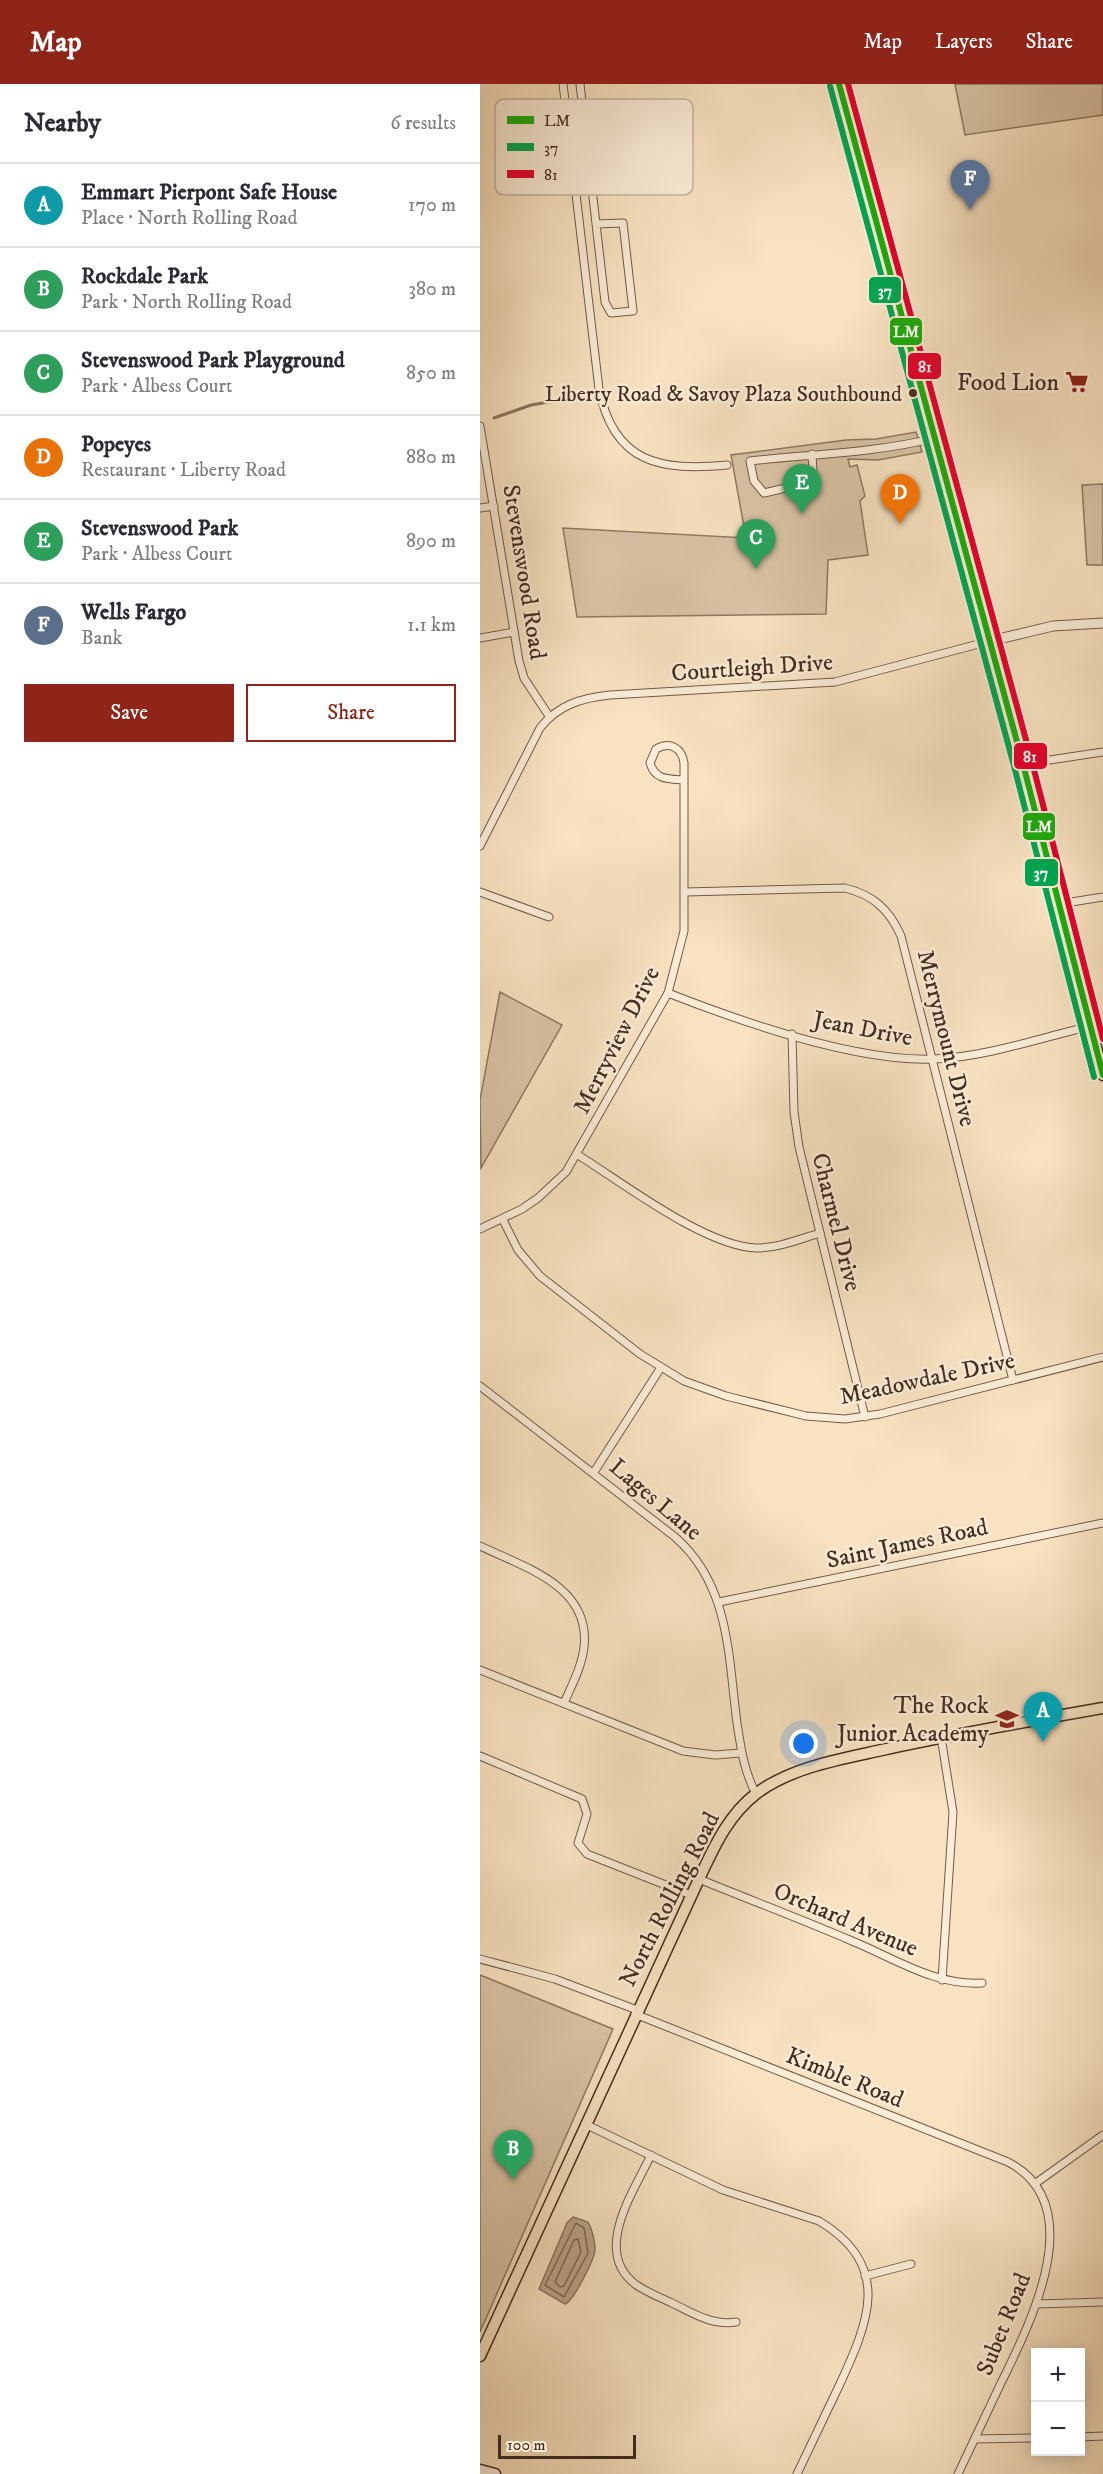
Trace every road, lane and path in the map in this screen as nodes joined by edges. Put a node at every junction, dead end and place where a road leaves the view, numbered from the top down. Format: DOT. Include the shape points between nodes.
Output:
graph roads {
  1 [pos="563,84"];
  2 [pos="580,84"];
  3 [pos="839,84"];
  4 [pos="565,99"];
  5 [pos="582,99"];
  6 [pos="576,195"];
  7 [pos="593,195"];
  8 [pos="596,224"];
  9 [pos="480,426"];
  10 [pos="936,438"];
  11 [pos="812,454"];
  12 [pos="727,465"];
  13 [pos="494,506"];
  14 [pos="480,508"];
  15 [pos="1103,623"];
  16 [pos="514,632"];
  17 [pos="480,638"];
  18 [pos="990,641"];
  19 [pos="549,716"];
  20 [pos="1103,752"];
  21 [pos="1023,764"];
  22 [pos="684,780"];
  23 [pos="480,846"];
  24 [pos="480,892"];
  25 [pos="686,892"];
  26 [pos="1103,897"];
  27 [pos="1059,904"];
  28 [pos="549,918"];
  29 [pos="668,993"];
  30 [pos="1090,1026"];
  31 [pos="792,1034"];
  32 [pos="932,1059"];
  33 [pos="1103,1075"];
  34 [pos="578,1155"];
  35 [pos="503,1220"];
  36 [pos="480,1229"];
  37 [pos="820,1233"];
  38 [pos="1103,1357"];
  39 [pos="660,1369"];
  40 [pos="1013,1380"];
  41 [pos="480,1386"];
  42 [pos="865,1417"];
  43 [pos="594,1472"];
  44 [pos="1103,1523"];
  45 [pos="480,1546"];
  46 [pos="719,1602"];
  47 [pos="480,1670"];
  48 [pos="564,1703"];
  49 [pos="1103,1708"];
  50 [pos="940,1737"];
  51 [pos="741,1753"];
  52 [pos="480,1756"];
  53 [pos="756,1794"];
  54 [pos="699,1879"];
  55 [pos="691,1895"];
  56 [pos="480,1959"];
  57 [pos="942,1980"];
  58 [pos="982,1983"];
  59 [pos="636,2012"];
  60 [pos="585,2124"];
  61 [pos="1103,2135"];
  62 [pos="651,2155"];
  63 [pos="1036,2183"];
  64 [pos="911,2264"];
  65 [pos="865,2276"];
  66 [pos="1103,2302"];
  67 [pos="1037,2304"];
  68 [pos="736,2322"];
  69 [pos="480,2356"];
  70 [pos="1103,2436"];
  71 [pos="1085,2437"];
  72 [pos="1031,2438"];
  73 [pos="975,2439"];
  74 [pos="480,2470"];
  75 [pos="495,2474"];
  76 [pos="797,2474"];
  77 [pos="958,2474"];
  1 -- 4 [label="street"];
  2 -- 5 [label="street"];
  3 -- 10 [label="main road"];
  6 -- 12 [label="street" via="599,389 609,422 625,443 650,460 678,468"];
  7 -- 8 [label="street"];
  8 -- 8 [label="street" via="605,302 611,313 633,311 623,223"];
  9 -- 13 [label="street, Stevenswood Road"];
  10 -- 11 [label="street" via="881,449"];
  10 -- 18 [label="main road"];
  11 -- 11 [label="street" via="812,479 807,483 764,493 754,481 750,462"];
  13 -- 14 [label="street"];
  13 -- 16 [label="street, Stevenswood Road"];
  15 -- 18 [label="street, Courtleigh Drive" via="1053,626"];
  16 -- 17 [label="street"];
  16 -- 19 [label="street, Stevenswood Road" via="524,678"];
  18 -- 19 [label="street, Courtleigh Drive" via="835,682 588,697"];
  18 -- 21 [label="main road"];
  19 -- 23 [label="street" via="529,746"];
  20 -- 21 [label="street"];
  21 -- 27 [label="main road"];
  22 -- 22 [label="street, Merryview Drive" via="681,753 669,745 656,749 650,763 656,775"];
  22 -- 25 [label="street, Merryview Drive"];
  24 -- 28 [label="street"];
  25 -- 29 [label="street, Merryview Drive" via="684,931"];
  25 -- 32 [label="street, Merrymount Drive" via="844,888 870,897 889,913 900,936"];
  26 -- 27 [label="street"];
  27 -- 30 [label="main road"];
  29 -- 31 [label="street, Jean Drive"];
  29 -- 34 [label="street, Merryview Drive"];
  30 -- 32 [label="street, Jean Drive" via="977,1053"];
  30 -- 33 [label="main road"];
  31 -- 32 [label="street, Jean Drive" via="872,1054"];
  31 -- 37 [label="street, Charmel Drive" via="796,1128"];
  32 -- 40 [label="street, Merrymount Drive"];
  34 -- 35 [label="street, Merryview Drive" via="555,1184"];
  34 -- 37 [label="street" via="724,1243 760,1248"];
  35 -- 36 [label="street, Merryview Drive"];
  35 -- 39 [label="street, Meadowdale Drive" via="518,1250 540,1276"];
  37 -- 42 [label="street, Charmel Drive"];
  38 -- 40 [label="street, Meadowdale Drive"];
  39 -- 42 [label="street, Meadowdale Drive" via="707,1391 806,1416"];
  39 -- 43 [label="street"];
  40 -- 42 [label="street, Meadowdale Drive"];
  41 -- 43 [label="street, Lages Lane"];
  43 -- 46 [label="street, Lages Lane" via="694,1555"];
  44 -- 46 [label="street, Saint James Road"];
  45 -- 48 [label="street" via="550,1580 578,1608 585,1646"];
  46 -- 51 [label="street, Lages Lane"];
  47 -- 48 [label="street"];
  48 -- 51 [label="street" via="683,1751 709,1755"];
  49 -- 50 [label="main road, North Rolling Road"];
  50 -- 53 [label="main road, North Rolling Road" via="820,1765"];
  50 -- 57 [label="street" via="953,1812"];
  51 -- 53 [label="street, Lages Lane"];
  52 -- 55 [label="street" via="582,1799 587,1814 579,1843 587,1854"];
  53 -- 54 [label="main road, North Rolling Road" via="725,1827"];
  54 -- 55 [label="main road, North Rolling Road"];
  54 -- 57 [label="street, Orchard Avenue"];
  55 -- 59 [label="main road, North Rolling Road"];
  56 -- 59 [label="street, Kimble Road" via="546,1976"];
  57 -- 58 [label="street, Orchard Avenue"];
  59 -- 60 [label="main road, North Rolling Road"];
  59 -- 63 [label="street, Kimble Road" via="1008,2162"];
  60 -- 62 [label="street"];
  60 -- 69 [label="main road, North Rolling Road"];
  61 -- 63 [label="street"];
  62 -- 65 [label="street" via="723,2190 832,2228 851,2248"];
  62 -- 68 [label="street" via="616,2233 616,2255 621,2267 627,2277 646,2291 704,2318 727,2324"];
  63 -- 67 [label="street, Subet Road" via="1045,2202 1049,2233"];
  64 -- 65 [label="street"];
  65 -- 76 [label="street" via="869,2308 866,2324"];
  66 -- 67 [label="street"];
  67 -- 73 [label="street, Subet Road"];
  70 -- 71 [label="street"];
  72 -- 73 [label="street"];
  73 -- 77 [label="street, Subet Road"];
  74 -- 75 [label="main road"];
}
